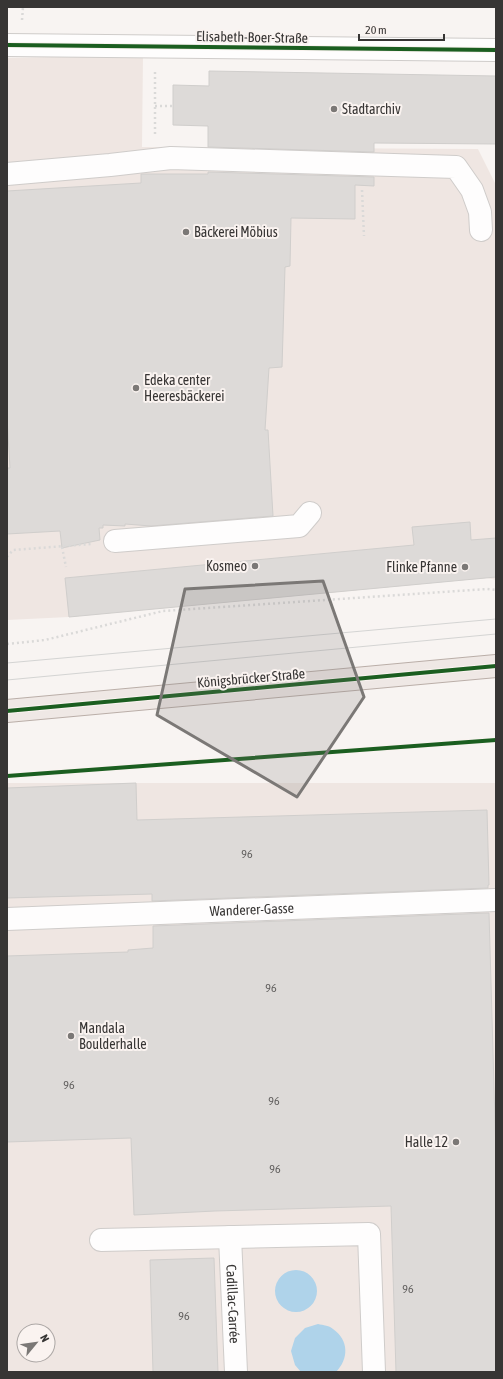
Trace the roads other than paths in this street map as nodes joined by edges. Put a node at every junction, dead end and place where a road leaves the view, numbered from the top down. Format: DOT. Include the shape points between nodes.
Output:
graph roads {
  1 [pos="7,45"];
  2 [pos="496,50"];
  3 [pos="7,174"];
  4 [pos="481,230"];
  5 [pos="310,513"];
  6 [pos="115,541"];
  7 [pos="496,666"];
  8 [pos="7,711"];
  9 [pos="496,900"];
  10 [pos="7,919"];
  11 [pos="230,1237"];
  12 [pos="101,1240"];
  13 [pos="236,1372"];
  14 [pos="374,1372"];
  1 -- 2 [label="street, Elisabeth-Boer-Straße"];
  3 -- 4 [label="street" via="110,166 171,158 456,167 472,190 480,212"];
  5 -- 6 [label="street" via="299,526"];
  7 -- 8 [label="main road, Königsbrücker Straße"];
  9 -- 10 [label="street, Wanderer-Gasse"];
  11 -- 12 [label="street"];
  11 -- 13 [label="street, Cadillac-Carrée"];
  11 -- 14 [label="street" via="369,1234"];
}
